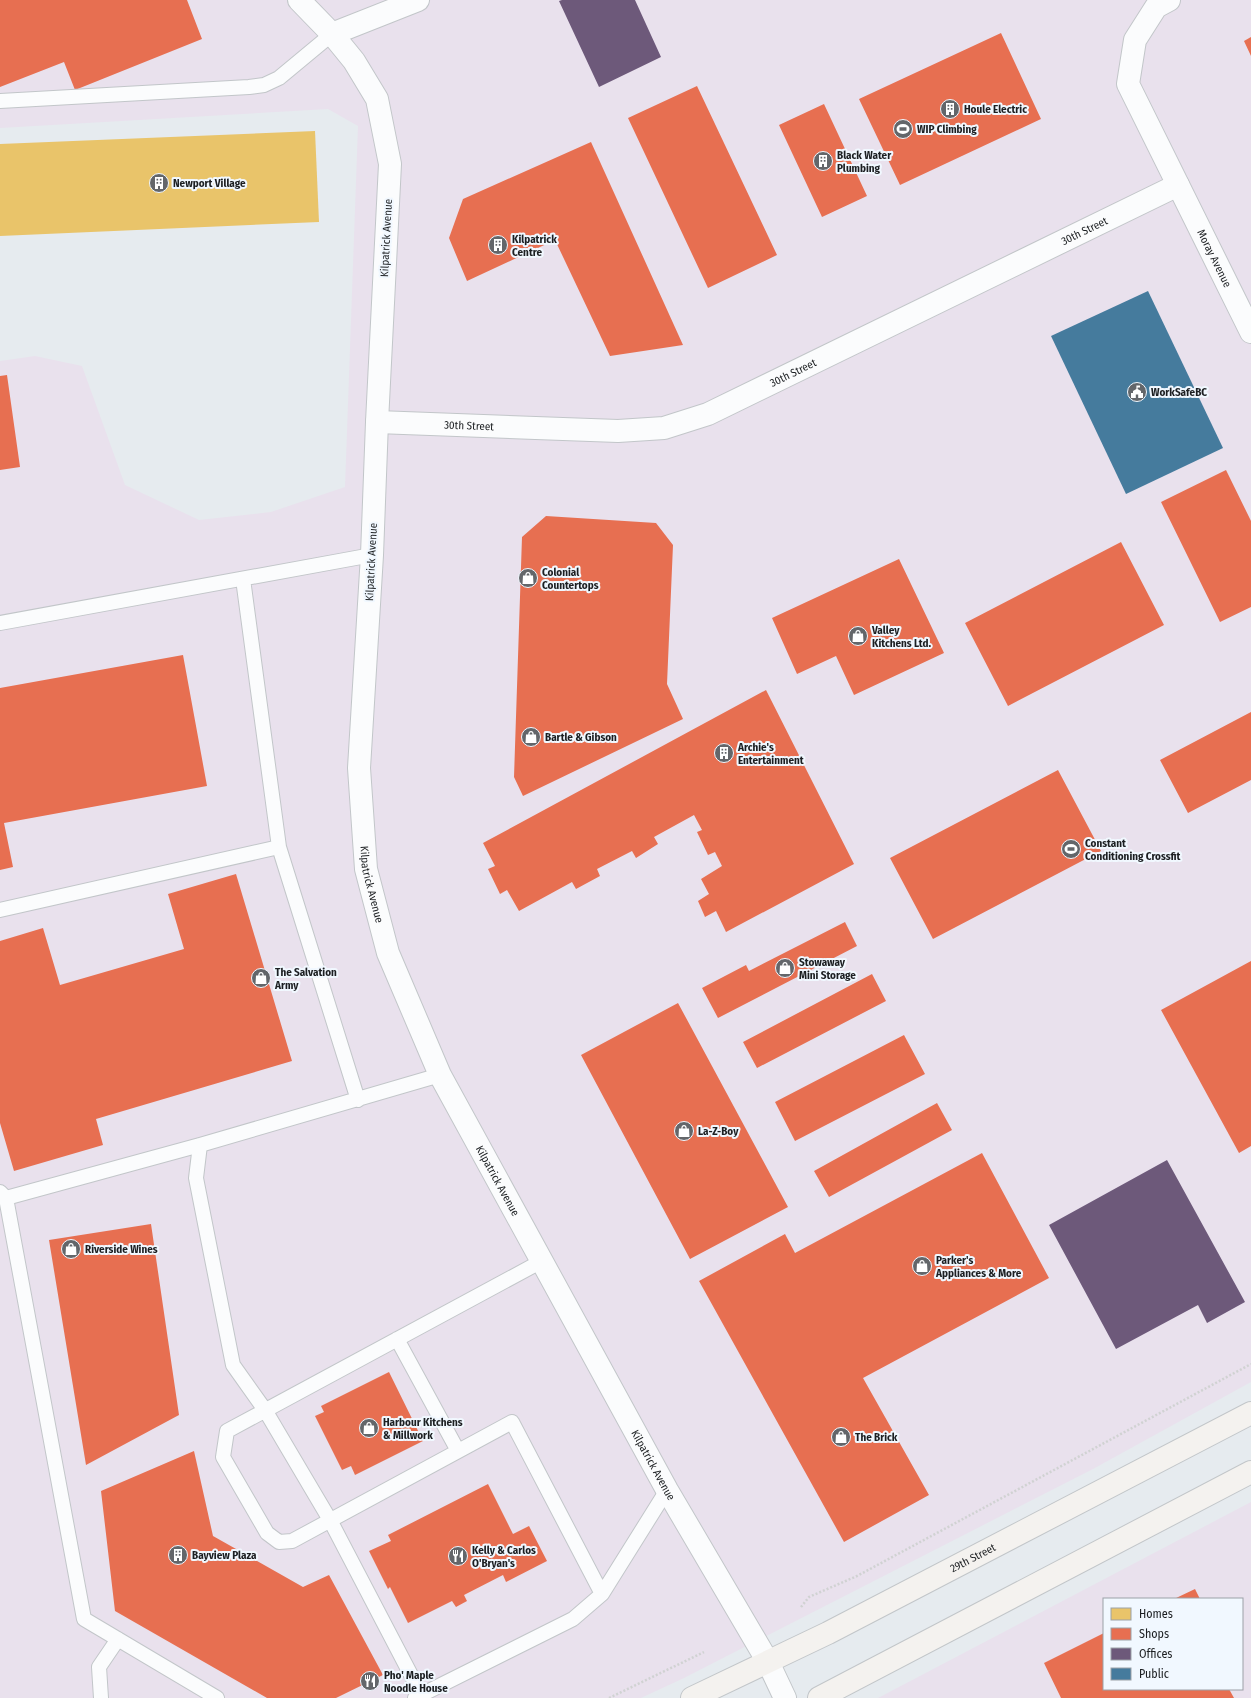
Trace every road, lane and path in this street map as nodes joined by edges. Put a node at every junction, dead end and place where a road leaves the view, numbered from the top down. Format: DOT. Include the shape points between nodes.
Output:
graph roads {
  1 [pos="299,0"];
  2 [pos="418,0"];
  3 [pos="1169,0"];
  4 [pos="332,34"];
  5 [pos="0,101"];
  6 [pos="1178,185"];
  7 [pos="1251,332"];
  8 [pos="377,422"];
  9 [pos="372,555"];
  10 [pos="243,579"];
  11 [pos="0,623"];
  12 [pos="279,847"];
  13 [pos="0,910"];
  14 [pos="440,1075"];
  15 [pos="358,1100"];
  16 [pos="200,1145"];
  17 [pos="3,1195"];
  18 [pos="542,1261"];
  19 [pos="397,1339"];
  20 [pos="1251,1364"];
  21 [pos="266,1410"];
  22 [pos="1251,1413"];
  23 [pos="458,1450"];
  24 [pos="1251,1472"];
  25 [pos="667,1490"];
  26 [pos="330,1520"];
  27 [pos="602,1594"];
  28 [pos="801,1607"];
  29 [pos="118,1639"];
  30 [pos="704,1652"];
  31 [pos="768,1662"];
  32 [pos="420,1697"];
  33 [pos="101,1698"];
  34 [pos="217,1698"];
  35 [pos="609,1698"];
  36 [pos="692,1698"];
  37 [pos="785,1698"];
  38 [pos="819,1698"];
  1 -- 4 [label="street, Kilpatrick Avenue"];
  2 -- 4 [label="street"];
  3 -- 6 [label="street, Moray Avenue" via="1156,7 1135,40 1128,84"];
  4 -- 5 [label="lane" via="285,74 264,85"];
  4 -- 8 [label="street, Kilpatrick Avenue" via="354,61 377,99 390,164"];
  6 -- 7 [label="street, Moray Avenue"];
  6 -- 8 [label="street, 30th Street" via="708,414 664,428 618,431"];
  8 -- 9 [label="street, Kilpatrick Avenue"];
  9 -- 10 [label="lane"];
  9 -- 14 [label="street, Kilpatrick Avenue" via="359,768 366,869 388,953"];
  10 -- 11 [label="lane"];
  10 -- 12 [label="lane"];
  12 -- 13 [label="lane"];
  12 -- 15 [label="lane"];
  14 -- 15 [label="lane"];
  14 -- 18 [label="street, Kilpatrick Avenue"];
  15 -- 16 [label="lane"];
  16 -- 17 [label="lane"];
  16 -- 21 [label="lane" via="196,1178 232,1365"];
  17 -- 29 [label="lane" via="84,1618"];
  18 -- 19 [label="lane"];
  18 -- 25 [label="street, Kilpatrick Avenue"];
  19 -- 21 [label="lane"];
  19 -- 23 [label="lane"];
  20 -- 28 [label="path" via="857,1576 809,1597"];
  21 -- 26 [label="lane"];
  21 -- 26 [label="lane" via="227,1430 223,1457 267,1533 279,1542 292,1541"];
  22 -- 31 [label="main road, 29th Street"];
  23 -- 26 [label="lane"];
  23 -- 27 [label="lane" via="512,1422"];
  24 -- 38 [label="main road"];
  25 -- 27 [label="lane"];
  25 -- 31 [label="street, Kilpatrick Avenue"];
  26 -- 32 [label="lane"];
  27 -- 32 [label="lane" via="573,1619"];
  29 -- 33 [label="lane" via="100,1667"];
  29 -- 34 [label="lane"];
  30 -- 35 [label="path"];
  31 -- 36 [label="main road, 29th Street"];
  31 -- 37 [label="street, Kilpatrick Avenue"];
}
